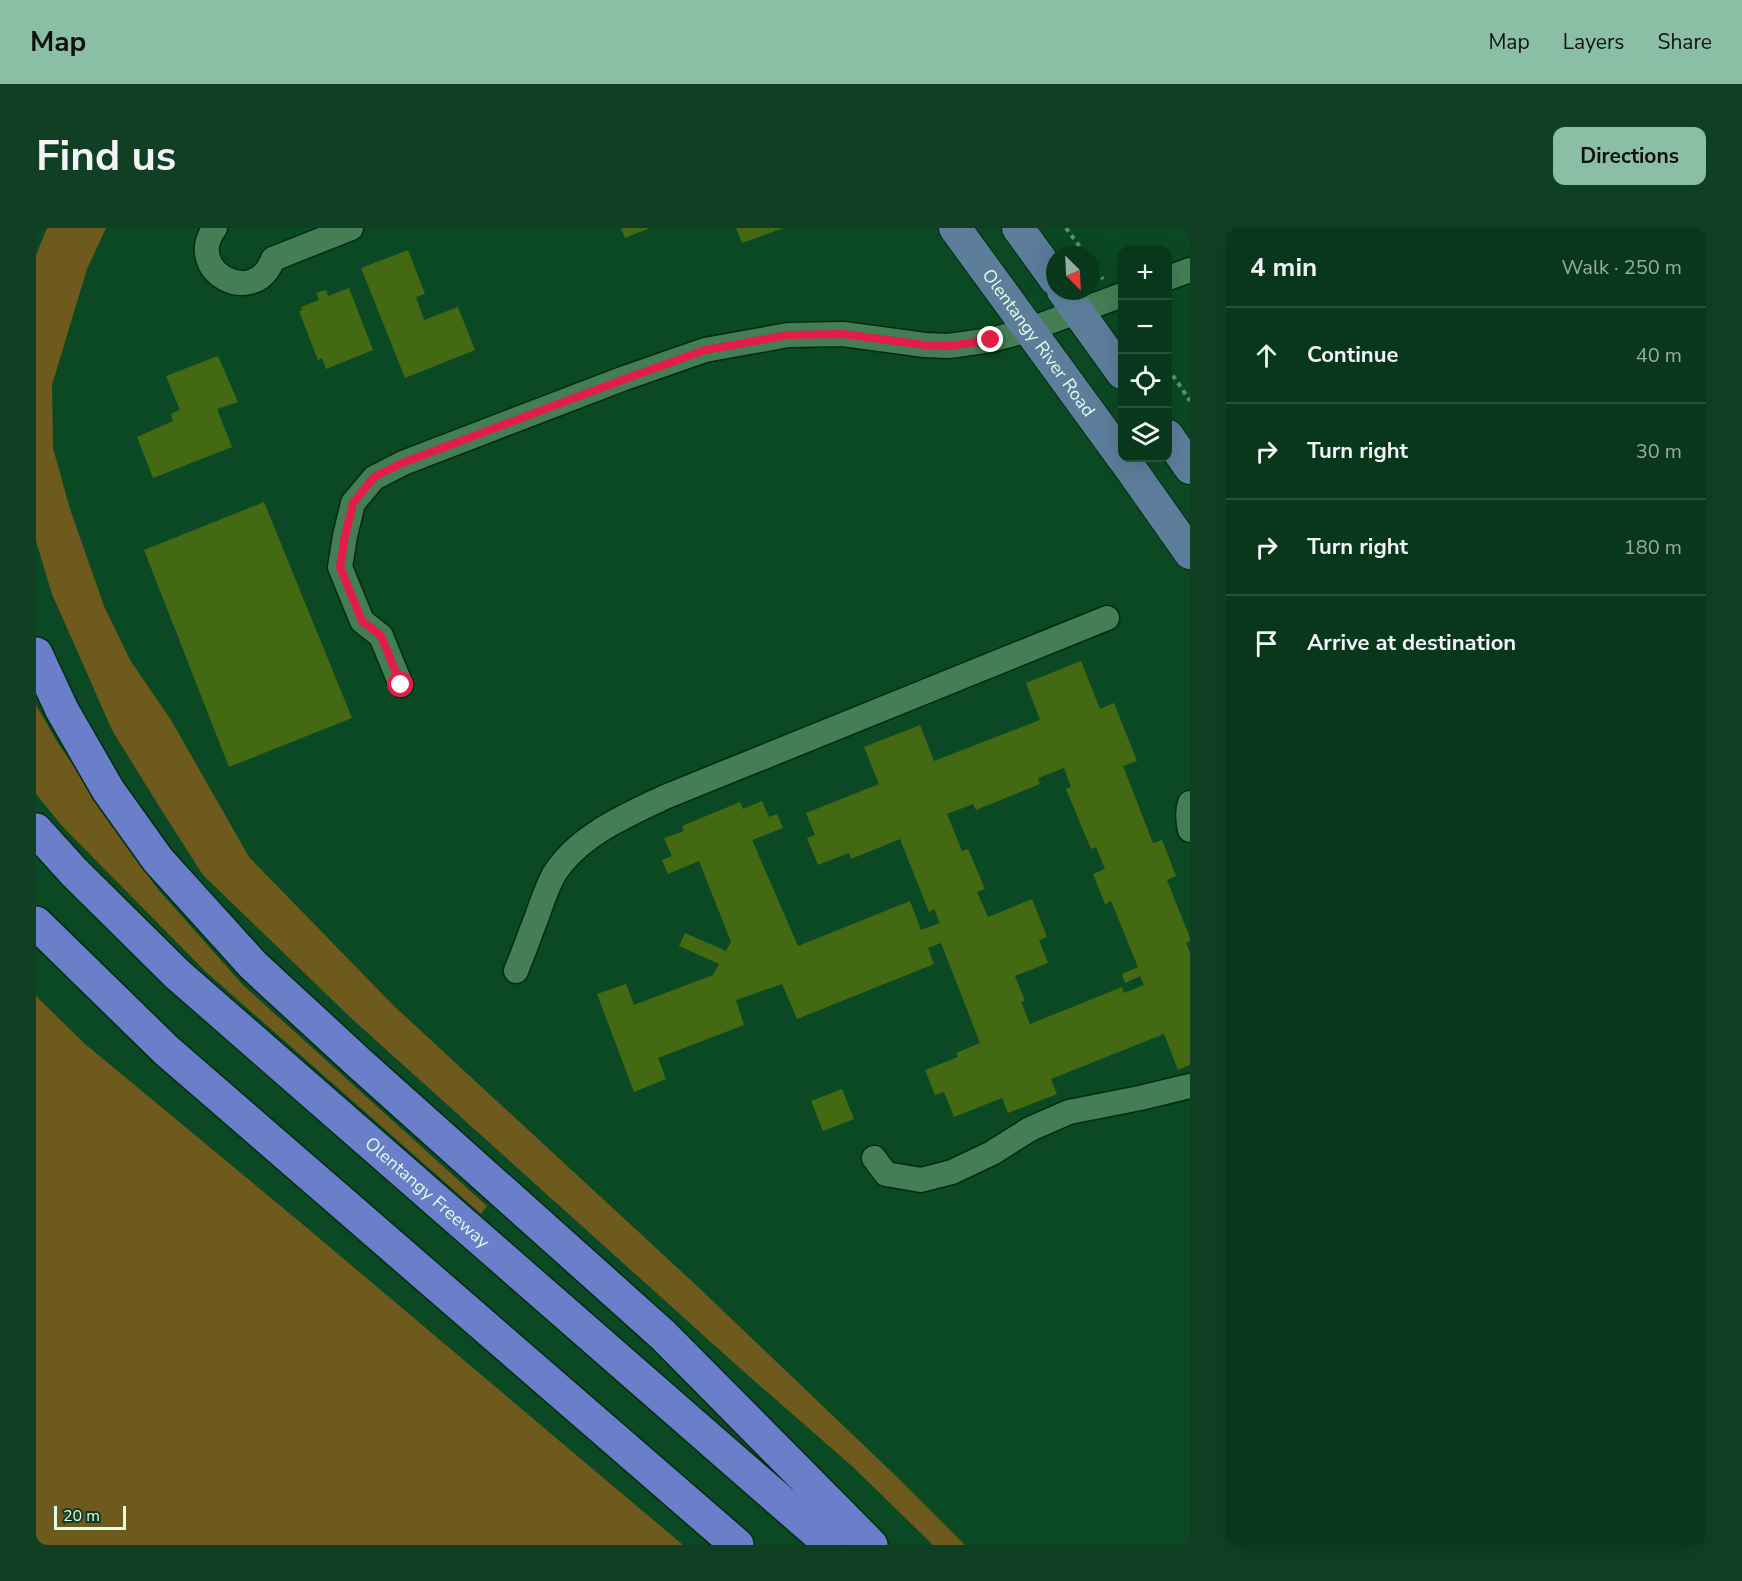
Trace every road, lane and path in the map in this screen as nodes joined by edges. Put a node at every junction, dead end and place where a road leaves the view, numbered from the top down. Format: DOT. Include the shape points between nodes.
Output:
graph roads {
  1 [pos="215,228"];
  2 [pos="351,228"];
  3 [pos="955,228"];
  4 [pos="1018,228"];
  5 [pos="1066,228"];
  6 [pos="1079,246"];
  7 [pos="1046,267"];
  8 [pos="1190,270"];
  9 [pos="1172,276"];
  10 [pos="1118,295"];
  11 [pos="1071,301"];
  12 [pos="1028,330"];
  13 [pos="1118,367"];
  14 [pos="1172,375"];
  15 [pos="1190,401"];
  16 [pos="1172,443"];
  17 [pos="1118,450"];
  18 [pos="1126,462"];
  19 [pos="1190,468"];
  20 [pos="1190,553"];
  21 [pos="1107,618"];
  22 [pos="36,654"];
  23 [pos="401,685"];
  24 [pos="1190,803"];
  25 [pos="36,830"];
  26 [pos="1190,830"];
  27 [pos="36,923"];
  28 [pos="516,971"];
  29 [pos="1190,1086"];
  30 [pos="874,1158"];
  31 [pos="737,1545"];
  32 [pos="831,1545"];
  33 [pos="871,1545"];
  1 -- 2 [label="street" via="207,245 210,265 219,275 237,283 257,279 273,259"];
  3 -- 12 [label="main road, Olentangy River Road"];
  4 -- 7 [label="main road"];
  5 -- 6 [label="path"];
  8 -- 9 [label="street"];
  10 -- 11 [label="street"];
  11 -- 12 [label="street"];
  11 -- 13 [label="main road"];
  12 -- 17 [label="main road, Olentangy River Road"];
  12 -- 23 [label="street" via="949,346 843,334 788,335 705,350 402,463 374,477 353,503 340,567 362,621 381,636"];
  14 -- 15 [label="path"];
  16 -- 19 [label="main road"];
  18 -- 20 [label="main road, Olentangy River Road"];
  21 -- 28 [label="street" via="665,797 612,823 568,857 555,874"];
  22 -- 33 [label="highway" via="62,710 108,790 158,860 253,965 663,1335"];
  24 -- 26 [label="street"];
  25 -- 32 [label="highway, Olentangy Freeway" via="177,974"];
  27 -- 31 [label="highway" via="166,1050"];
  29 -- 30 [label="street" via="1070,1112 952,1172 921,1180 886,1174"];
}
